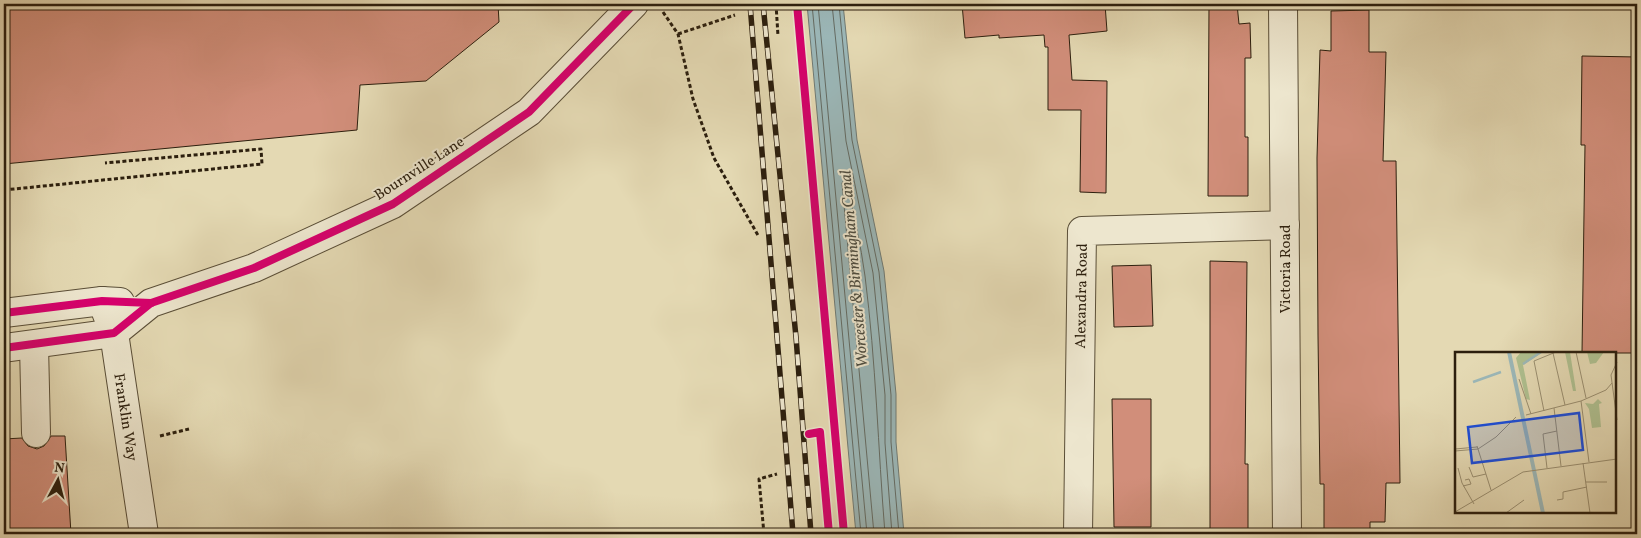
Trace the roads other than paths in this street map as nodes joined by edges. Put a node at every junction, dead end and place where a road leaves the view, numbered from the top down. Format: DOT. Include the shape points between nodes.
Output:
graph roads {
  1 [pos="634,4"];
  2 [pos="1283,4"];
  3 [pos="1285,224"];
  4 [pos="102,301"];
  5 [pos="151,303"];
  6 [pos="4,313"];
  7 [pos="114,333"];
  8 [pos="34,345"];
  9 [pos="4,348"];
  10 [pos="36,433"];
  11 [pos="144,534"];
  12 [pos="1078,534"];
  13 [pos="1287,534"];
  1 -- 5 [label="street, Bournville Lane" via="529,112 393,204 254,268"];
  2 -- 3 [label="street, Victoria Road"];
  3 -- 12 [label="street, Alexandra Road" via="1082,231"];
  3 -- 13 [label="street, Victoria Road"];
  4 -- 5 [label="street, Bournville Lane"];
  4 -- 6 [label="street, Bournville Lane"];
  4 -- 7 [label="street, Franklin Way"];
  5 -- 7 [label="street, Bournville Lane"];
  7 -- 8 [label="street"];
  7 -- 11 [label="street, Franklin Way"];
  8 -- 9 [label="street"];
  8 -- 10 [label="street"];
}
